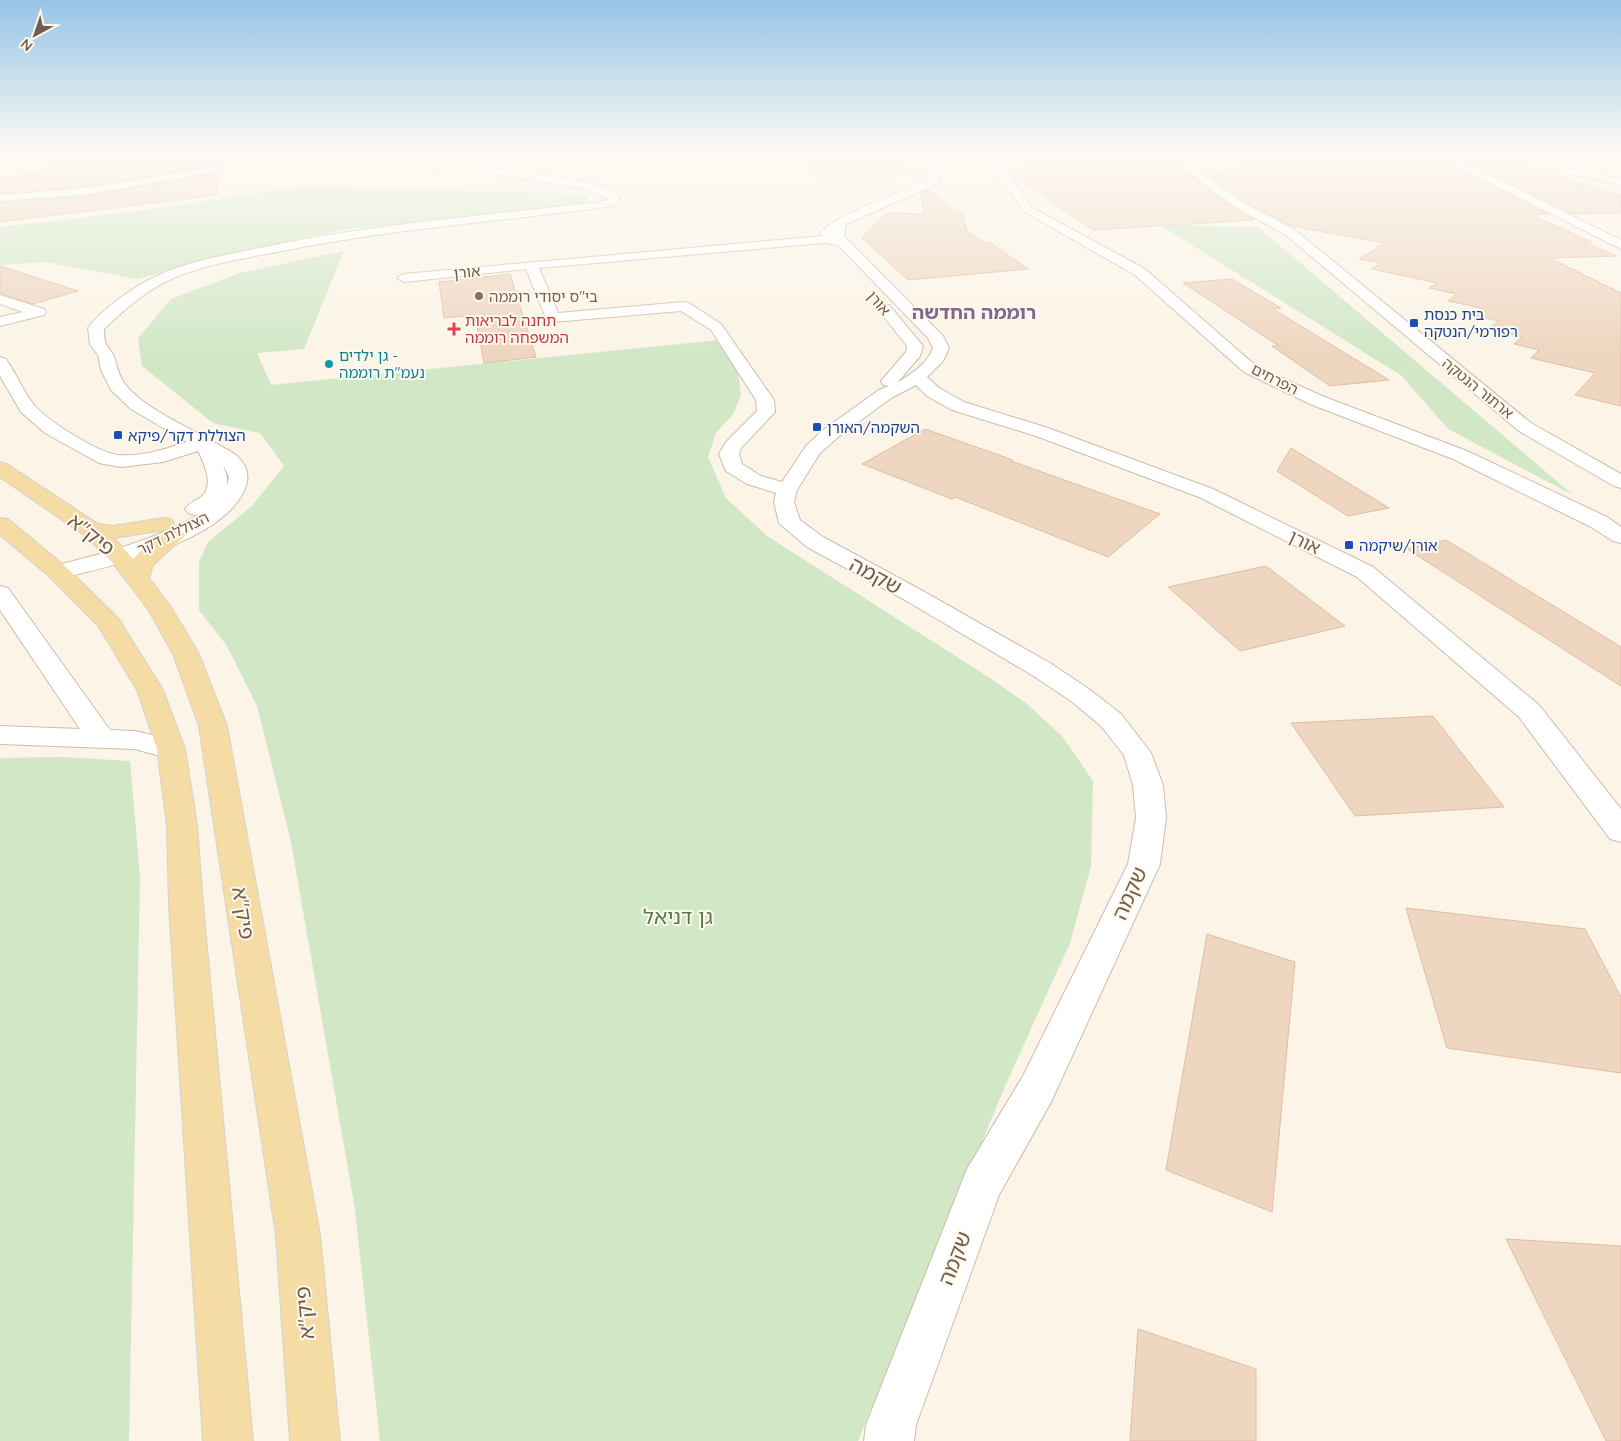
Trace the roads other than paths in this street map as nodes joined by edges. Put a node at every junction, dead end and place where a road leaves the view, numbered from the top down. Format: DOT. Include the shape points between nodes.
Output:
graph roads {
  1 [pos="464,221"];
  2 [pos="496,221"];
  3 [pos="1050,221"];
  4 [pos="1269,221"];
  5 [pos="1573,221"];
  6 [pos="841,222"];
  7 [pos="824,239"];
  8 [pos="842,242"];
  9 [pos="1621,245"];
  10 [pos="531,265"];
  11 [pos="404,278"];
  12 [pos="863,284"];
  13 [pos="0,299"];
  14 [pos="876,299"];
  15 [pos="0,322"];
  16 [pos="119,323"];
  17 [pos="0,362"];
  18 [pos="918,376"];
  19 [pos="884,394"];
  20 [pos="958,406"];
  21 [pos="203,443"];
  22 [pos="0,468"];
  23 [pos="1621,482"];
  24 [pos="787,490"];
  25 [pos="0,524"];
  26 [pos="92,530"];
  27 [pos="168,530"];
  28 [pos="1621,536"];
  29 [pos="122,560"];
  30 [pos="58,572"];
  31 [pos="0,593"];
  32 [pos="0,735"];
  33 [pos="101,738"];
  34 [pos="171,749"];
  35 [pos="1621,831"];
  36 [pos="228,1441"];
  37 [pos="315,1441"];
  38 [pos="889,1441"];
  1 -- 21 [label="street" via="342,235 232,258 163,278 115,309 96,328 98,344 110,347 109,370 118,386 137,406"];
  2 -- 16 [label="street" via="337,241 216,268 166,288"];
  3 -- 28 [label="street, הפרחים" via="1140,272 1250,369 1316,400 1460,455 1599,522"];
  4 -- 23 [label="street, ארתור הנטקה" via="1291,233 1526,427"];
  5 -- 9 [label="street"];
  6 -- 7 [label="street" via="829,230"];
  6 -- 8 [label="street" via="838,236"];
  7 -- 8 [label="street, אורן"];
  7 -- 10 [label="street, אורן"];
  7 -- 12 [label="street, אורן"];
  8 -- 18 [label="street, אורן" via="935,336 941,348 937,358"];
  10 -- 11 [label="street, אורן"];
  10 -- 24 [label="street" via="553,318 684,306 716,327 765,400 766,412 729,454 733,467 754,480"];
  13 -- 15 [label="street" via="39,312"];
  14 -- 19 [label="street, אורן" via="915,346 914,353 888,382"];
  17 -- 21 [label="street" via="27,408 51,429 106,459 121,461 163,456"];
  18 -- 19 [label="street, אורן"];
  18 -- 20 [label="street, אורן" via="933,392"];
  19 -- 20 [label="street, אורן"];
  19 -- 24 [label="street" via="813,450"];
  20 -- 35 [label="street, אורן" via="1042,432 1206,493 1365,572 1529,711"];
  21 -- 27 [label="street, הצוללת דקר" via="216,470 217,482 212,497"];
  22 -- 26 [label="main road, פיק\"א"];
  24 -- 38 [label="street, שקמה" via="786,513 790,523 802,533 1041,669 1111,720 1137,753 1148,784 1151,818 1144,864 1037,1088 982,1184 892,1425"];
  25 -- 30 [label="main road"];
  26 -- 27 [label="main road"];
  26 -- 29 [label="main road, פיק\"א"];
  27 -- 29 [label="street, הצוללת דקר"];
  27 -- 29 [label="main road" via="142,562"];
  29 -- 30 [label="street, הצוללת דקר"];
  29 -- 37 [label="main road, פיק\"א" via="158,608 186,654 213,726 298,1235"];
  30 -- 34 [label="main road" via="109,623 150,690"];
  31 -- 33 [label="street"];
  32 -- 33 [label="street"];
  33 -- 34 [label="street" via="135,740"];
  34 -- 36 [label="main road" via="182,825"];
}
